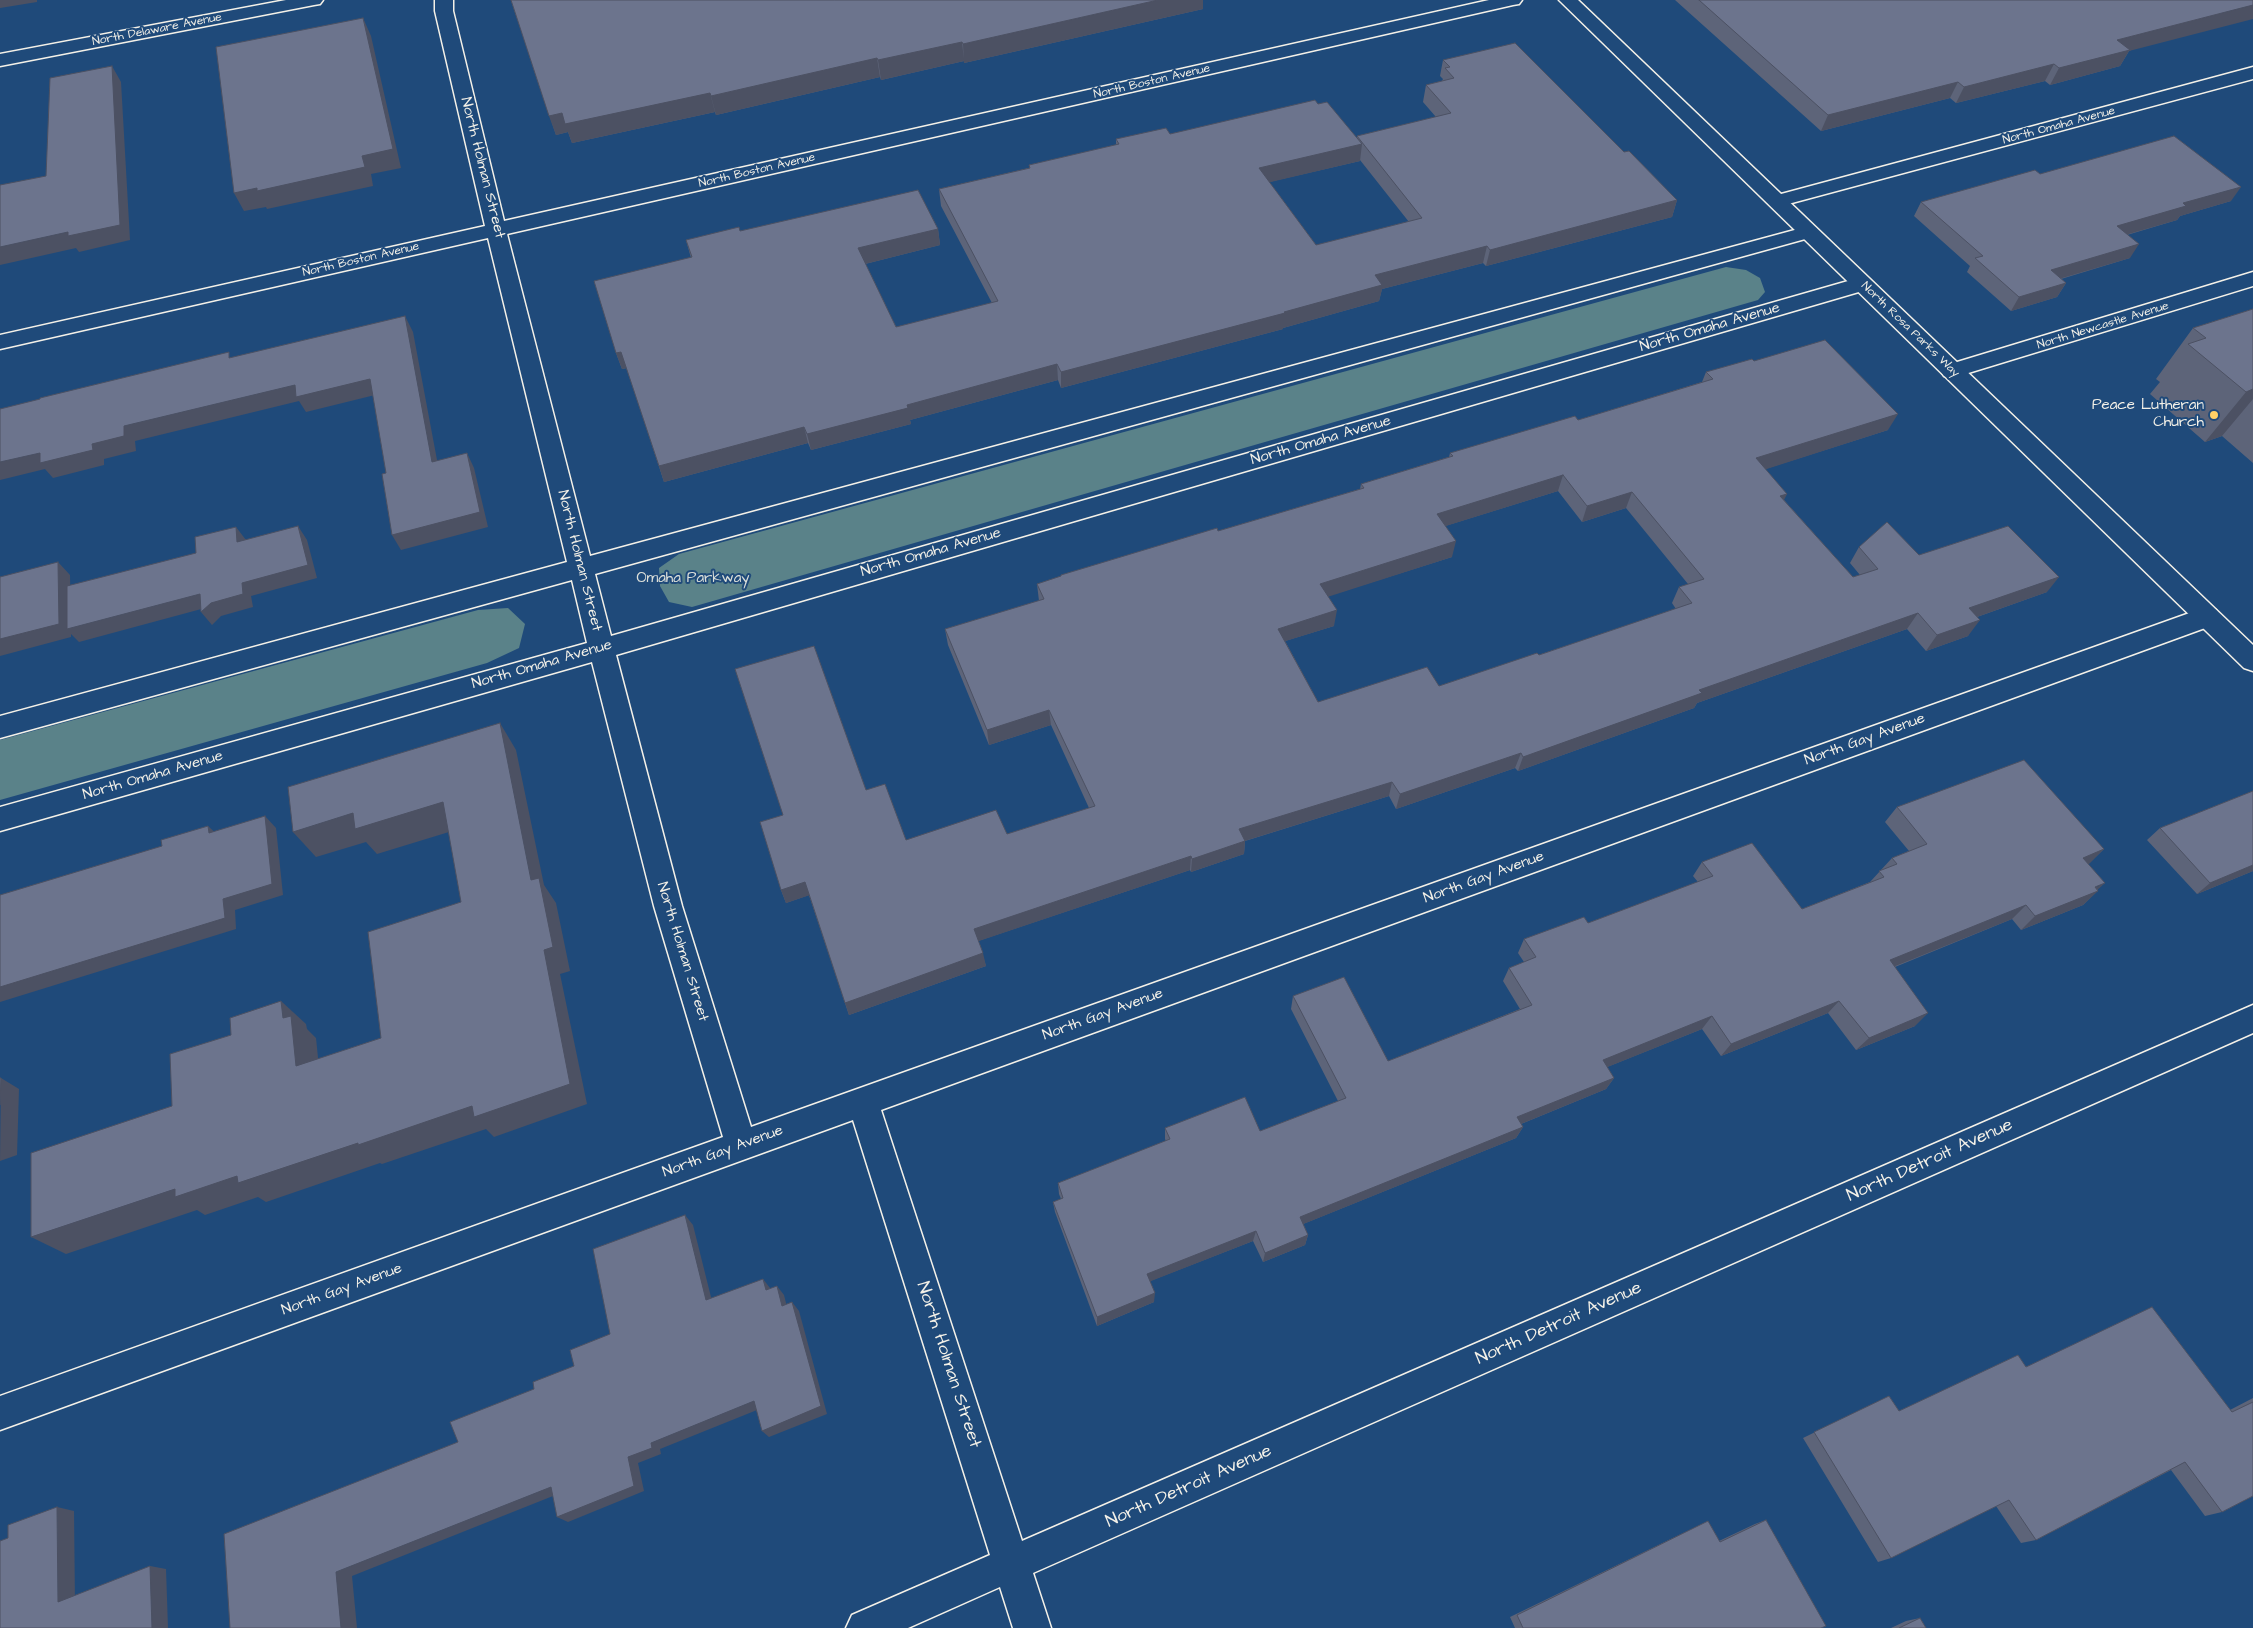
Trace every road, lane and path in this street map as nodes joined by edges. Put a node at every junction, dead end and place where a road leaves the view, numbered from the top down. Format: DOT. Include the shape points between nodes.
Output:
graph roads {
  1 [pos="314,0"];
  2 [pos="444,0"];
  3 [pos="1513,0"];
  4 [pos="1568,0"];
  5 [pos="0,60"];
  6 [pos="2253,73"];
  7 [pos="1777,201"];
  8 [pos="496,230"];
  9 [pos="1809,232"];
  10 [pos="2253,279"];
  11 [pos="1862,284"];
  12 [pos="0,342"];
  13 [pos="1952,371"];
  14 [pos="581,568"];
  15 [pos="2207,618"];
  16 [pos="601,649"];
  17 [pos="2253,660"];
  18 [pos="0,727"];
  19 [pos="0,819"];
  20 [pos="2253,1019"];
  21 [pos="862,1102"];
  22 [pos="741,1146"];
  23 [pos="0,1413"];
  24 [pos="1012,1565"];
  25 [pos="865,1628"];
  26 [pos="1032,1628"];
  1 -- 5 [label="street, North Delaware Avenue"];
  2 -- 8 [label="street, North Holman Street"];
  3 -- 8 [label="street, North Boston Avenue"];
  4 -- 7 [label="street, North Rosa Parks Way"];
  6 -- 7 [label="street, North Omaha Avenue"];
  7 -- 9 [label="street, North Rosa Parks Way"];
  8 -- 12 [label="street, North Boston Avenue"];
  8 -- 14 [label="street, North Holman Street"];
  9 -- 11 [label="street, North Rosa Parks Way"];
  9 -- 14 [label="street"];
  10 -- 13 [label="street, North Newcastle Avenue"];
  11 -- 13 [label="street, North Rosa Parks Way"];
  11 -- 16 [label="street, North Omaha Avenue"];
  13 -- 15 [label="street, North Rosa Parks Way"];
  14 -- 16 [label="street, North Holman Street"];
  14 -- 18 [label="street"];
  15 -- 17 [label="street, North Rosa Parks Way"];
  15 -- 21 [label="street, North Gay Avenue"];
  16 -- 19 [label="street, North Omaha Avenue"];
  16 -- 22 [label="street, North Holman Street" via="668,906"];
  20 -- 24 [label="street, North Detroit Avenue"];
  21 -- 22 [label="street, North Gay Avenue"];
  21 -- 24 [label="street, North Holman Street"];
  22 -- 23 [label="street, North Gay Avenue"];
  24 -- 25 [label="street, North Detroit Avenue"];
  24 -- 26 [label="street, North Holman Street"];
}
